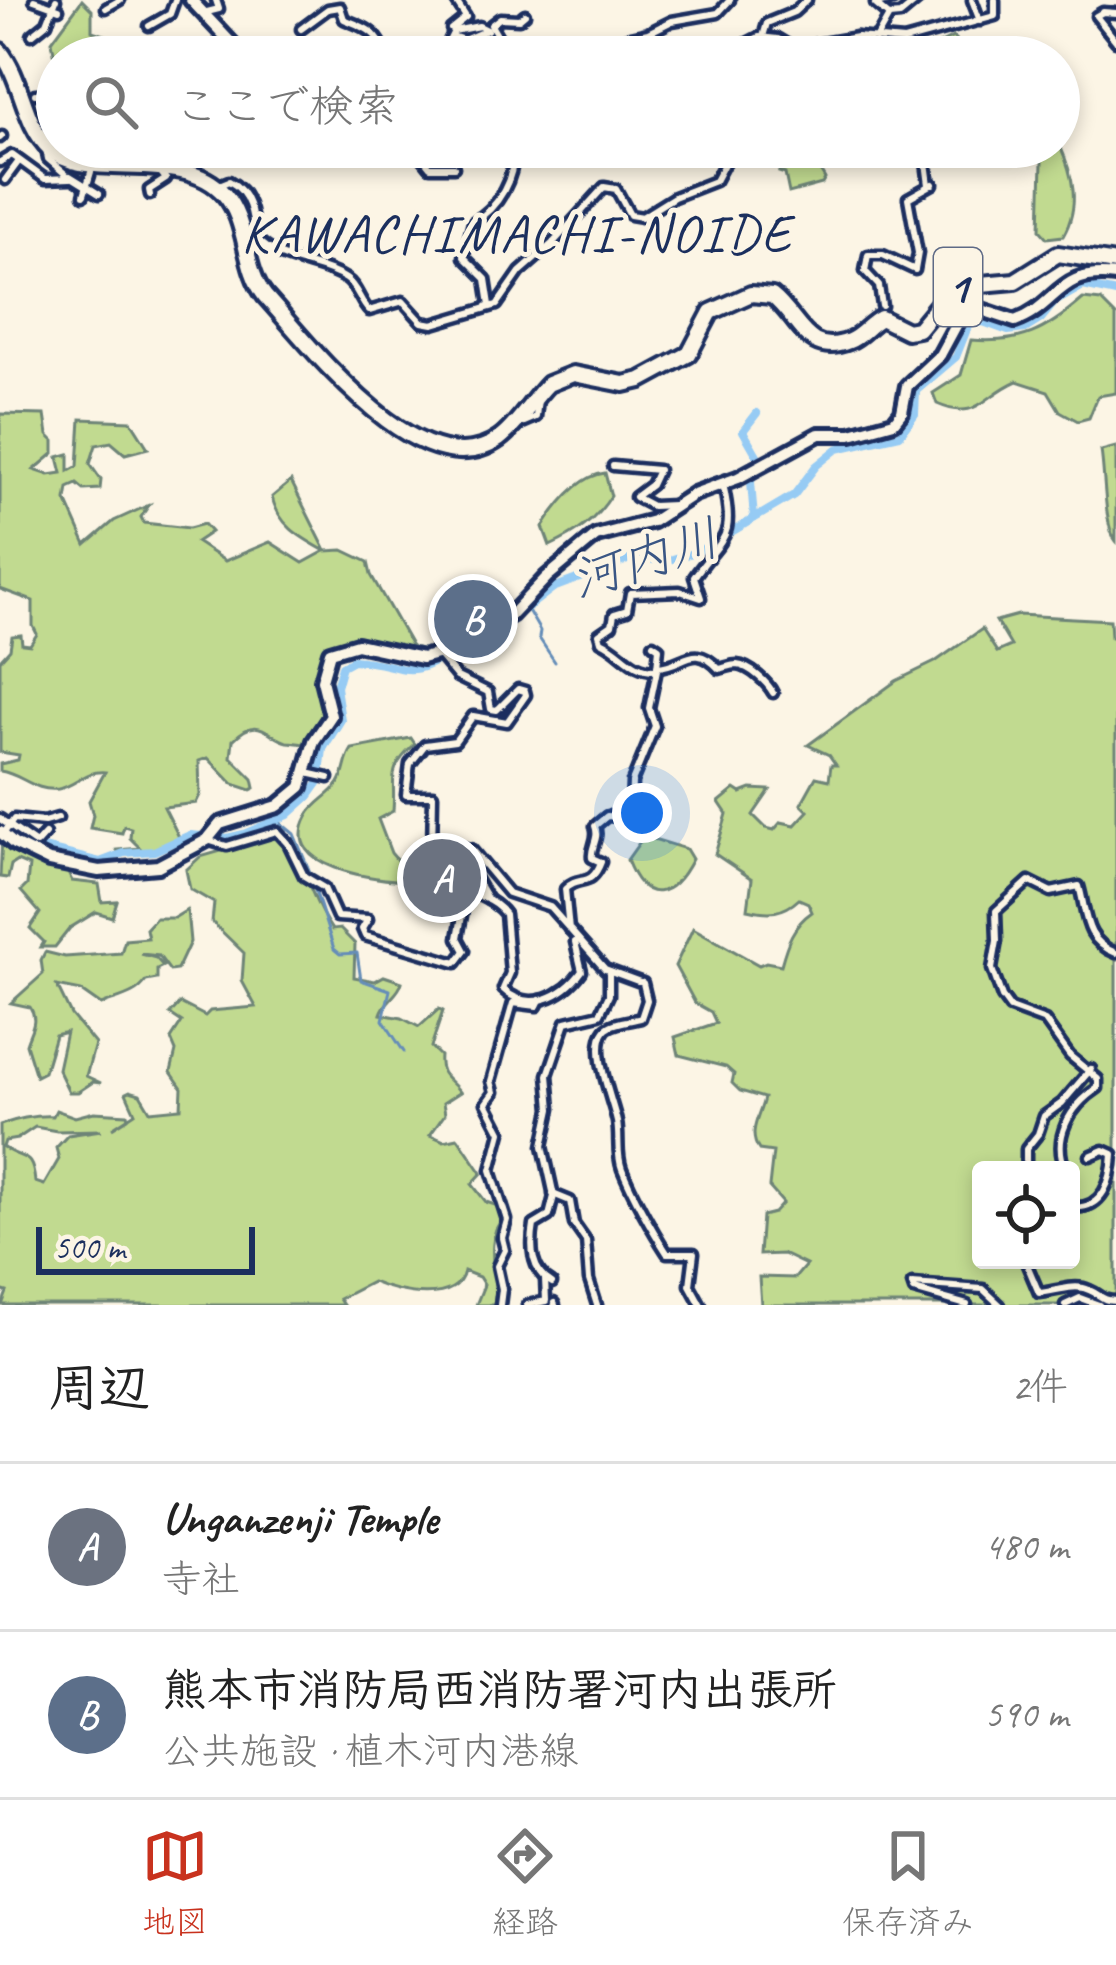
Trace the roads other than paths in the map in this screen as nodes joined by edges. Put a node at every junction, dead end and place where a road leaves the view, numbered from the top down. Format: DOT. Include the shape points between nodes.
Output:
graph roads {
  1 [pos="34,0"];
  2 [pos="120,0"];
  3 [pos="176,0"];
  4 [pos="191,0"];
  5 [pos="216,0"];
  6 [pos="455,0"];
  7 [pos="730,0"];
  8 [pos="807,0"];
  9 [pos="893,0"];
  10 [pos="918,0"];
  11 [pos="972,0"];
  12 [pos="995,0"];
  13 [pos="56,5"];
  14 [pos="106,8"];
  15 [pos="203,13"];
  16 [pos="1116,13"];
  17 [pos="525,14"];
  18 [pos="889,16"];
  19 [pos="980,21"];
  20 [pos="148,26"];
  21 [pos="301,29"];
  22 [pos="452,34"];
  23 [pos="32,35"];
  24 [pos="225,36"];
  25 [pos="377,36"];
  26 [pos="449,36"];
  27 [pos="495,36"];
  28 [pos="635,36"];
  29 [pos="762,36"];
  30 [pos="878,36"];
  31 [pos="923,36"];
  32 [pos="1116,40"];
  33 [pos="0,51"];
  34 [pos="36,130"];
  35 [pos="19,161"];
  36 [pos="0,162"];
  37 [pos="65,168"];
  38 [pos="66,168"];
  39 [pos="153,168"];
  40 [pos="159,168"];
  41 [pos="510,168"];
  42 [pos="722,168"];
  43 [pos="928,168"];
  44 [pos="91,172"];
  45 [pos="5,180"];
  46 [pos="216,187"];
  47 [pos="85,190"];
  48 [pos="99,194"];
  49 [pos="150,195"];
  50 [pos="1116,263"];
  51 [pos="1116,276"];
  52 [pos="882,306"];
  53 [pos="456,315"];
  54 [pos="613,466"];
  55 [pos="723,484"];
  56 [pos="678,505"];
  57 [pos="447,614"];
  58 [pos="462,638"];
  59 [pos="653,644"];
  60 [pos="440,658"];
  61 [pos="657,669"];
  62 [pos="773,693"];
  63 [pos="311,773"];
  64 [pos="329,778"];
  65 [pos="58,818"];
  66 [pos="0,819"];
  67 [pos="4,830"];
  68 [pos="45,834"];
  69 [pos="211,835"];
  70 [pos="430,848"];
  71 [pos="488,901"];
  72 [pos="571,934"];
  73 [pos="1116,953"];
  74 [pos="609,971"];
  75 [pos="540,1000"];
  76 [pos="1091,1070"];
  77 [pos="1090,1156"];
  78 [pos="1027,1161"];
  79 [pos="1063,1161"];
  80 [pos="554,1194"];
  81 [pos="1080,1208"];
  82 [pos="1029,1269"];
  83 [pos="1116,1301"];
  84 [pos="500,1305"];
  85 [pos="527,1305"];
  86 [pos="597,1305"];
  87 [pos="701,1305"];
  88 [pos="967,1305"];
  89 [pos="1000,1305"];
  90 [pos="1065,1305"];
  91 [pos="1099,1305"];
  1 -- 13 [label="street"];
  2 -- 14 [label="street"];
  3 -- 20 [label="street" via="170,14"];
  4 -- 15 [label="main road"];
  5 -- 15 [label="street" via="219,9"];
  6 -- 22 [label="street" via="466,15"];
  7 -- 28 [label="street" via="718,13"];
  8 -- 29 [label="street" via="767,23"];
  9 -- 18 [label="street" via="875,5"];
  10 -- 18 [label="street"];
  11 -- 19 [label="street"];
  12 -- 19 [label="street" via="997,14"];
  13 -- 23 [label="street"];
  15 -- 24 [label="main road"];
  16 -- 32 [label="street" via="1096,16"];
  17 -- 27 [label="street" via="500,18 491,25"];
  18 -- 30 [label="street"];
  19 -- 31 [label="street"];
  21 -- 25 [label="street" via="337,7"];
  22 -- 26 [label="street"];
  33 -- 34 [label="main road"];
  35 -- 36 [label="street" via="12,155"];
  35 -- 37 [label="street" via="61,181"];
  35 -- 45 [label="street"];
  38 -- 47 [label="street"];
  39 -- 49 [label="street" via="166,179"];
  40 -- 46 [label="main road"];
  41 -- 53 [label="street" via="493,210 473,222 464,257 485,279 490,305 457,308"];
  42 -- 53 [label="street" via="715,181 642,217 630,215 616,189 599,190 497,304"];
  43 -- 52 [label="street" via="931,184 908,197 915,270 884,255 864,261"];
  44 -- 47 [label="street"];
  46 -- 50 [label="main road, 1" via="232,207 252,276 279,311 368,404 446,450 501,438 548,383 566,375 641,380 689,354 716,308 751,295 767,294 804,336 828,345 881,318 918,329 958,286 1015,280 1058,254"];
  46 -- 53 [label="street" via="229,181 240,188 261,244 344,278 369,311 398,300 428,324"];
  47 -- 48 [label="street"];
  51 -- 55 [label="main road" via="1076,279 1015,321 968,311 940,355 907,386 894,422 819,434"];
  54 -- 56 [label="street" via="655,469 651,485 635,497"];
  55 -- 56 [label="main road"];
  55 -- 61 [label="street" via="730,517 725,537 694,577 700,599 680,591 630,593 627,610 599,634 640,670"];
  56 -- 58 [label="main road" via="643,526 596,536 511,615"];
  57 -- 58 [label="street"];
  58 -- 60 [label="main road"];
  59 -- 61 [label="street"];
  60 -- 63 [label="main road" via="357,644 330,652 322,680 331,716 314,741"];
  60 -- 70 [label="street" via="488,692 495,711 513,691 526,693 507,722 473,716 458,738 430,742 413,758 404,789 410,797 434,795"];
  61 -- 62 [label="street" via="704,656 719,669 745,668"];
  61 -- 72 [label="street" via="649,708 655,726 631,806 596,825 591,851 600,867 588,882 565,889"];
  63 -- 64 [label="street"];
  63 -- 69 [label="main road" via="278,806"];
  65 -- 67 [label="street" via="16,819"];
  66 -- 67 [label="street"];
  67 -- 68 [label="street" via="36,844"];
  67 -- 69 [label="main road" via="46,860 99,871 158,866"];
  69 -- 71 [label="street" via="227,846 277,831 337,917 366,919 364,936 457,963 465,951 458,938 463,916 451,891"];
  70 -- 71 [label="street" via="427,864 458,859"];
  70 -- 72 [label="street" via="471,849 504,889 550,907"];
  71 -- 75 [label="street" via="506,914 510,973 503,989"];
  72 -- 74 [label="street"];
  72 -- 75 [label="street" via="582,971 563,993"];
  73 -- 76 [label="street" via="1087,926 1079,886 1052,892 1029,881 996,911 992,969 1002,997 1045,1021"];
  74 -- 80 [label="street" via="600,1014 566,1022 548,1075 543,1156"];
  74 -- 87 [label="street" via="640,980 647,991 643,1016 609,1026 601,1043 620,1162 663,1248 694,1252 690,1285"];
  75 -- 84 [label="street" via="511,1007 487,1101 501,1132 490,1170 507,1220 497,1266"];
  76 -- 78 [label="street" via="1044,1117"];
  76 -- 79 [label="street" via="1098,1088 1064,1125"];
  77 -- 81 [label="street" via="1113,1154 1111,1178 1096,1201"];
  80 -- 85 [label="street" via="549,1216 532,1231 546,1300"];
  80 -- 86 [label="street" via="570,1201 586,1240"];
  82 -- 83 [label="street" via="1039,1293 1076,1287"];
  88 -- 89 [label="street" via="912,1284 982,1289"];
  90 -- 91 [label="street" via="1080,1298"];
}
